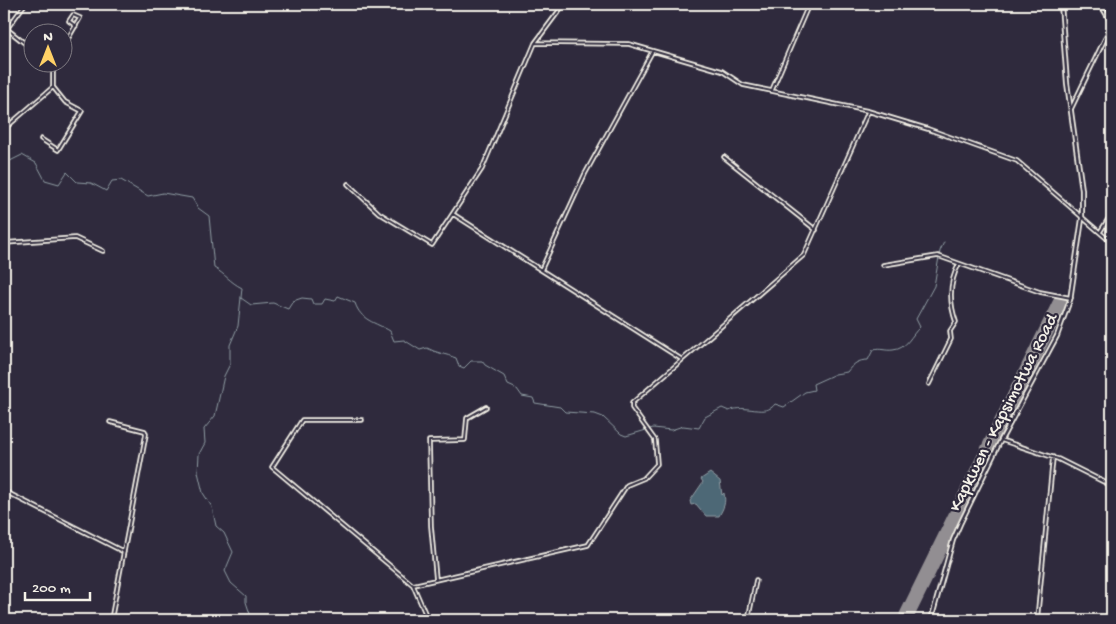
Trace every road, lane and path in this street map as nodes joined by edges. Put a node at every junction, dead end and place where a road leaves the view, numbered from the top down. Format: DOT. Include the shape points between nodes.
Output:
graph roads {
  1 [pos="25,4"];
  2 [pos="564,4"];
  3 [pos="810,4"];
  4 [pos="1061,4"];
  5 [pos="1100,4"];
  6 [pos="1112,6"];
  7 [pos="1107,13"];
  8 [pos="1112,24"];
  9 [pos="76,26"];
  10 [pos="8,29"];
  11 [pos="4,33"];
  12 [pos="72,33"];
  13 [pos="22,41"];
  14 [pos="535,43"];
  15 [pos="652,51"];
  16 [pos="53,72"];
  17 [pos="53,87"];
  18 [pos="772,90"];
  19 [pos="1071,109"];
  20 [pos="868,111"];
  21 [pos="4,121"];
  22 [pos="40,139"];
  23 [pos="724,157"];
  24 [pos="348,184"];
  25 [pos="453,213"];
  26 [pos="1112,213"];
  27 [pos="1082,219"];
  28 [pos="816,230"];
  29 [pos="1100,232"];
  30 [pos="4,243"];
  31 [pos="1112,244"];
  32 [pos="103,251"];
  33 [pos="959,264"];
  34 [pos="883,265"];
  35 [pos="541,270"];
  36 [pos="1070,298"];
  37 [pos="681,360"];
  38 [pos="929,384"];
  39 [pos="486,407"];
  40 [pos="362,420"];
  41 [pos="110,422"];
  42 [pos="1001,440"];
  43 [pos="1053,457"];
  44 [pos="1112,486"];
  45 [pos="4,493"];
  46 [pos="124,552"];
  47 [pos="436,580"];
  48 [pos="756,580"];
  49 [pos="413,585"];
  50 [pos="932,619"];
  51 [pos="110,620"];
  52 [pos="428,620"];
  53 [pos="748,620"];
  54 [pos="955,620"];
  55 [pos="1037,620"];
  1 -- 10 [label="street"];
  2 -- 14 [label="street"];
  3 -- 18 [label="street"];
  4 -- 19 [label="street, Kapkwen - Kapsimotwa Road"];
  5 -- 7 [label="street"];
  6 -- 7 [label="street"];
  7 -- 8 [label="street"];
  8 -- 19 [label="street"];
  9 -- 9 [label="street" via="80,18 73,15 69,21"];
  9 -- 12 [label="street"];
  10 -- 11 [label="street"];
  10 -- 13 [label="street"];
  14 -- 15 [label="street" via="629,44"];
  14 -- 25 [label="street" via="482,168"];
  15 -- 18 [label="street" via="722,72 743,85"];
  15 -- 35 [label="street" via="585,174"];
  16 -- 17 [label="street"];
  17 -- 21 [label="street" via="9,125"];
  17 -- 22 [label="street" via="65,102 82,111 58,150"];
  18 -- 20 [label="street"];
  19 -- 27 [label="street, Kapkwen - Kapsimotwa Road" via="1082,184"];
  20 -- 27 [label="street" via="912,123 1017,161"];
  20 -- 28 [label="street"];
  23 -- 28 [label="street"];
  24 -- 25 [label="street" via="379,213 428,245 433,244"];
  25 -- 35 [label="street"];
  26 -- 29 [label="street"];
  27 -- 29 [label="street"];
  27 -- 36 [label="street, Kapkwen - Kapsimotwa Road"];
  28 -- 37 [label="street" via="801,258"];
  29 -- 31 [label="street"];
  30 -- 32 [label="street" via="75,238"];
  33 -- 34 [label="street" via="938,256"];
  33 -- 36 [label="street" via="1040,292"];
  33 -- 38 [label="street" via="951,282 956,322"];
  35 -- 37 [label="street"];
  36 -- 42 [label="street, Kapkwen - Kapsimotwa Road" via="1057,336"];
  37 -- 47 [label="street" via="631,406 655,440 656,468 644,478 627,485 588,545"];
  39 -- 47 [label="street" via="467,418 465,440 429,441"];
  40 -- 49 [label="street" via="302,420 272,466"];
  41 -- 46 [label="street" via="146,432"];
  42 -- 43 [label="street"];
  42 -- 50 [label="street, Kapkwen - Kapsimotwa Road" via="953,540"];
  43 -- 44 [label="street"];
  43 -- 55 [label="street"];
  45 -- 46 [label="street"];
  46 -- 51 [label="street"];
  47 -- 49 [label="street"];
  48 -- 53 [label="street"];
  49 -- 52 [label="street"];
  50 -- 54 [label="street"];
}
